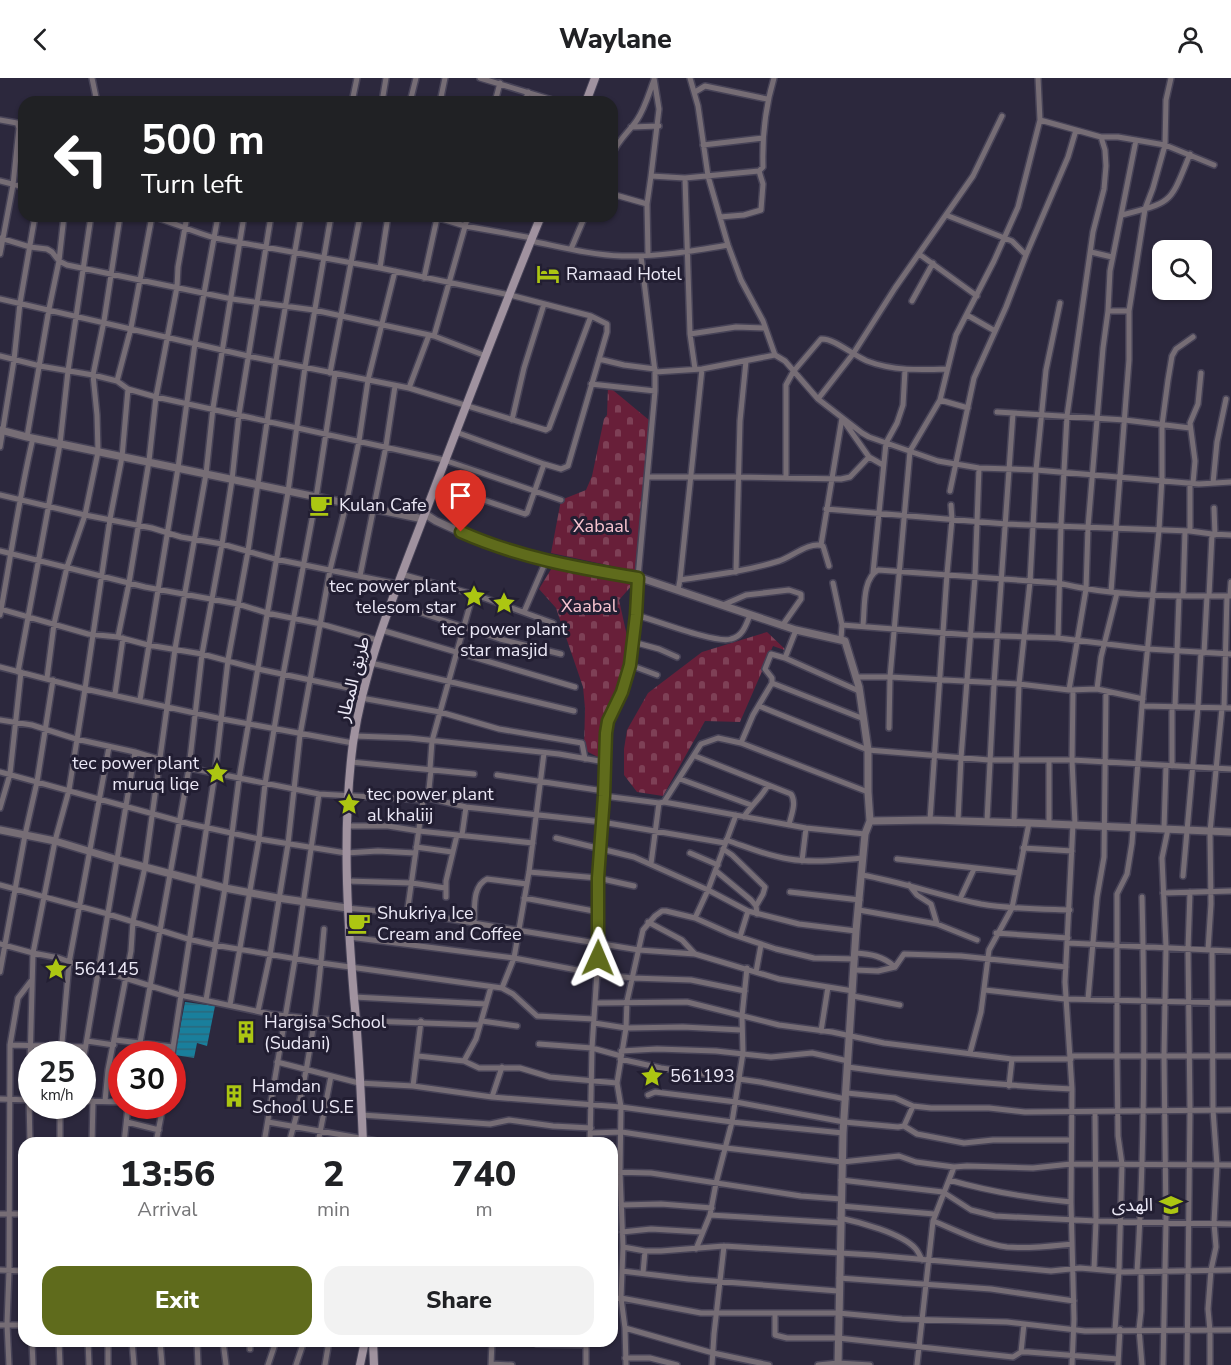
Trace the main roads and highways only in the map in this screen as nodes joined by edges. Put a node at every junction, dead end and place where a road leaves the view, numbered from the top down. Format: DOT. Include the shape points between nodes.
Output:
graph roads {
  1 [pos="595,78"];
  2 [pos="588,96"];
  3 [pos="538,222"];
  4 [pos="363,1137"];
  5 [pos="364,1347"];
  6 [pos="373,1347"];
  7 [pos="360,1365"];
  8 [pos="374,1365"];
  1 -- 2 [label="main road"];
  3 -- 4 [label="main road, طريق المطار" via="401,574 362,694 351,762 346,854"];
  5 -- 7 [label="main road"];
  6 -- 8 [label="main road"];
}
